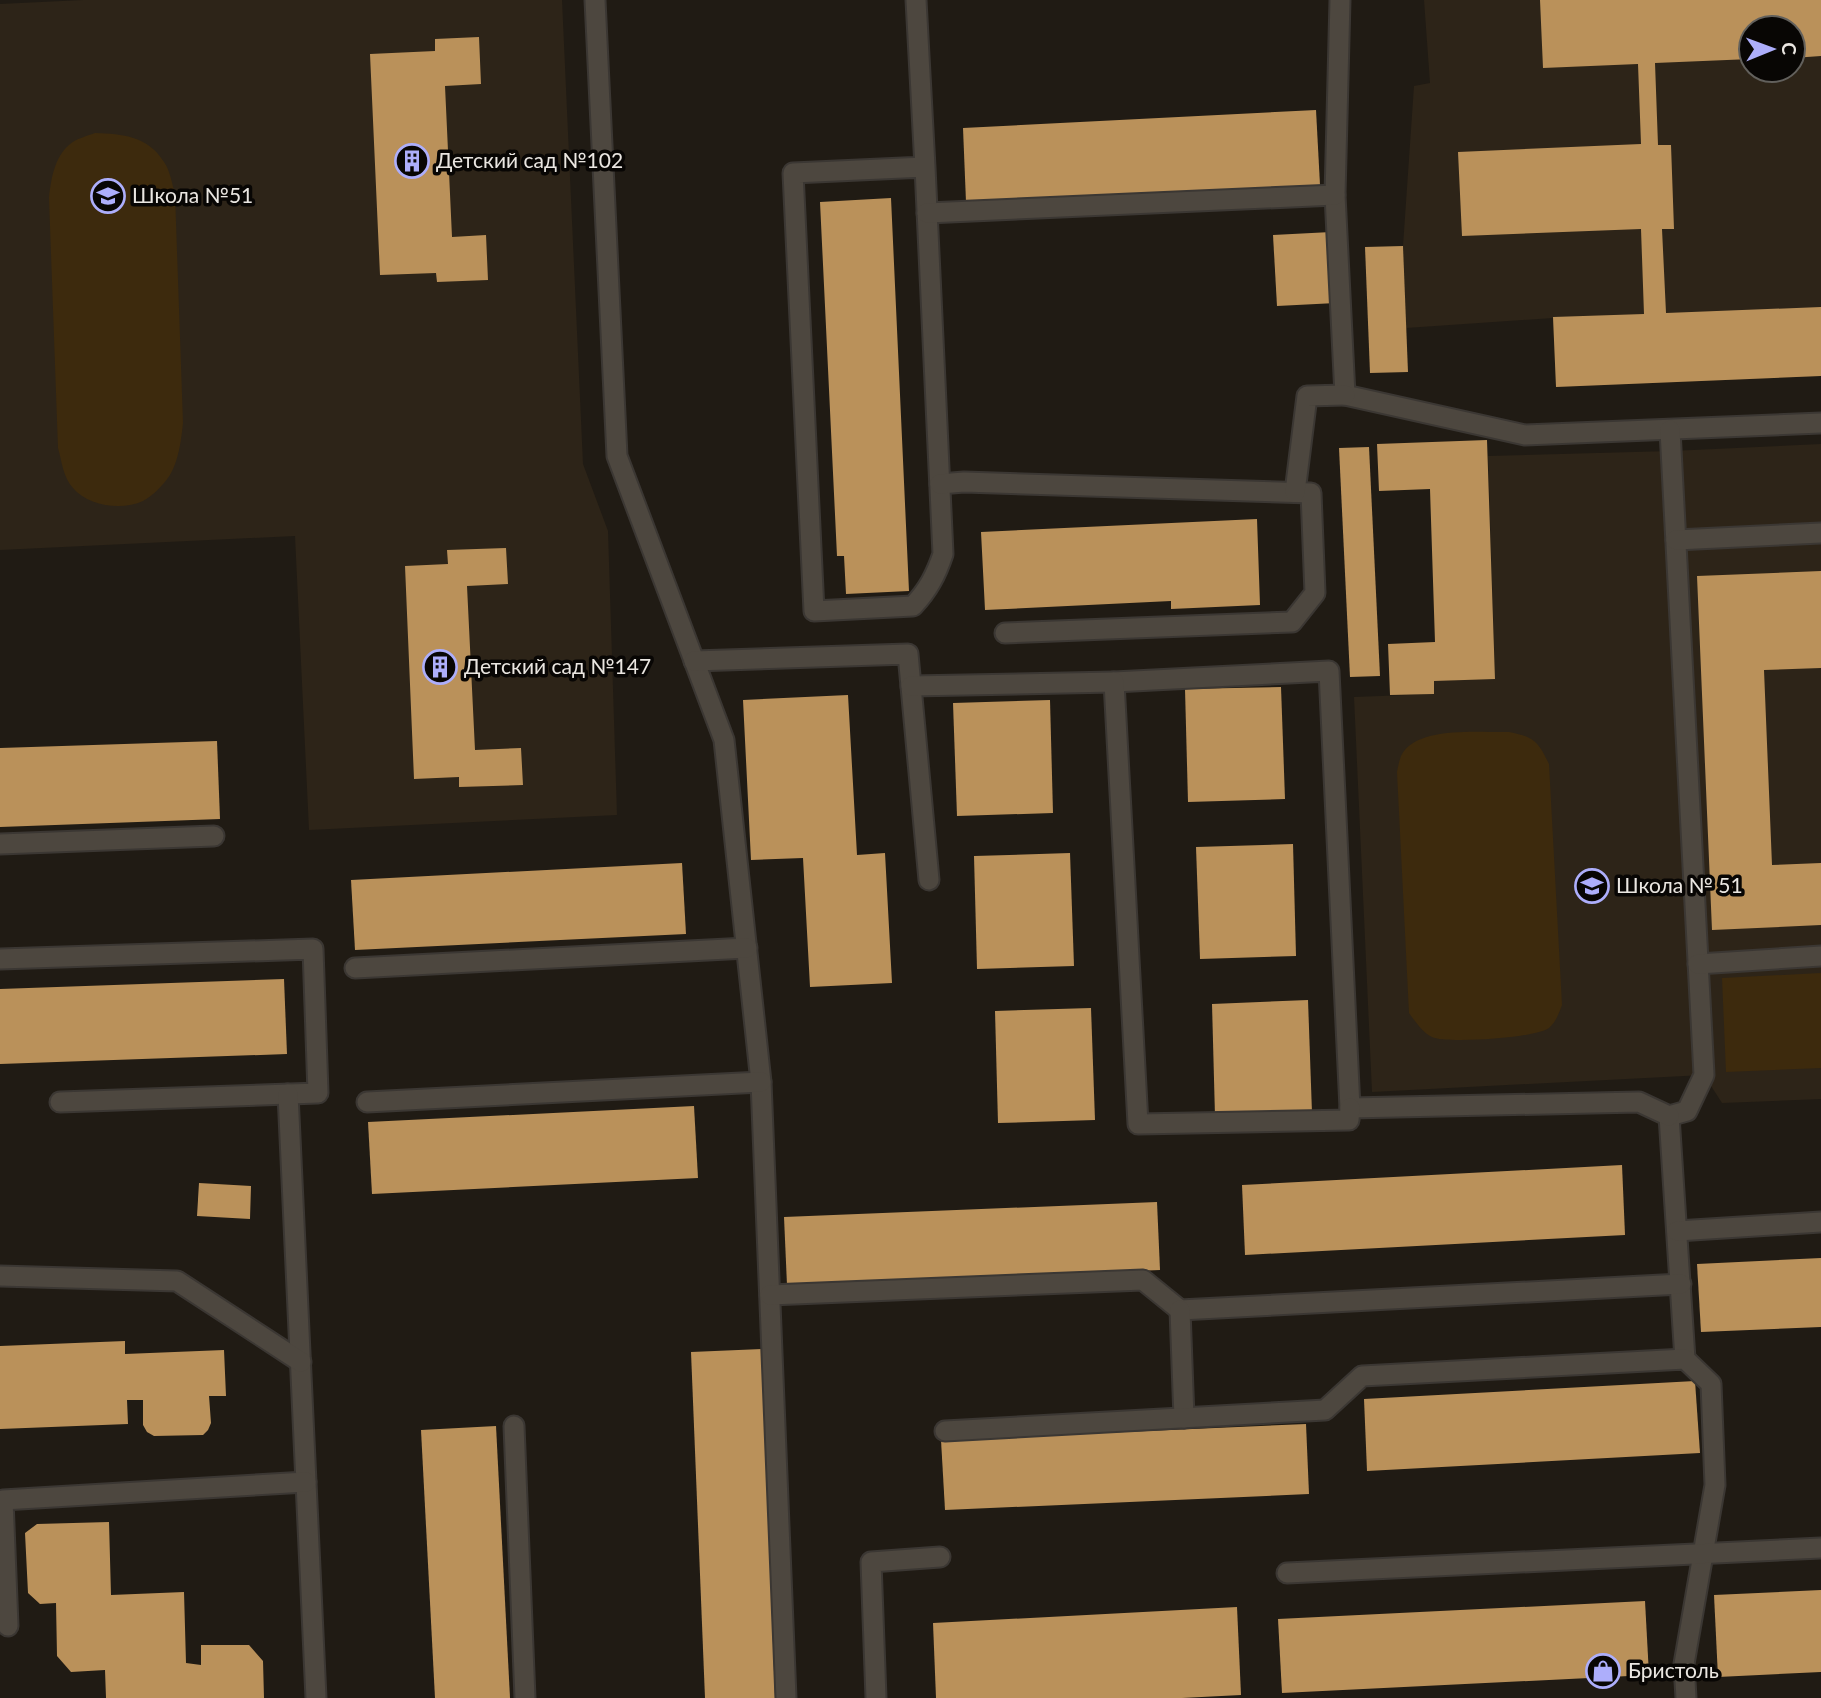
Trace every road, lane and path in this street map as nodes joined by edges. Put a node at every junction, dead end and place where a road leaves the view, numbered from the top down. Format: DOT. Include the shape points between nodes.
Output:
graph roads {
  1 [pos="595,0"];
  2 [pos="916,0"];
  3 [pos="1340,0"];
  4 [pos="925,167"];
  5 [pos="1335,195"];
  6 [pos="927,213"];
  7 [pos="1345,395"];
  8 [pos="1821,423"];
  9 [pos="1670,430"];
  10 [pos="940,484"];
  11 [pos="1295,492"];
  12 [pos="1821,533"];
  13 [pos="1676,540"];
  14 [pos="1005,633"];
  15 [pos="694,661"];
  16 [pos="1114,682"];
  17 [pos="911,686"];
  18 [pos="214,836"];
  19 [pos="0,844"];
  20 [pos="929,880"];
  21 [pos="747,948"];
  22 [pos="1821,956"];
  23 [pos="0,959"];
  24 [pos="1698,964"];
  25 [pos="355,968"];
  26 [pos="761,1082"];
  27 [pos="288,1094"];
  28 [pos="60,1102"];
  29 [pos="368,1102"];
  30 [pos="1350,1108"];
  31 [pos="1669,1116"];
  32 [pos="1821,1222"];
  33 [pos="1677,1231"];
  34 [pos="0,1276"];
  35 [pos="1681,1284"];
  36 [pos="770,1295"];
  37 [pos="1180,1310"];
  38 [pos="1685,1359"];
  39 [pos="300,1362"];
  40 [pos="1184,1418"];
  41 [pos="514,1426"];
  42 [pos="945,1431"];
  43 [pos="306,1482"];
  44 [pos="1821,1548"];
  45 [pos="1703,1553"];
  46 [pos="940,1557"];
  47 [pos="1287,1573"];
  48 [pos="8,1626"];
  49 [pos="316,1698"];
  50 [pos="525,1698"];
  51 [pos="786,1698"];
  52 [pos="876,1698"];
  53 [pos="1686,1698"];
  1 -- 15 [label="lane" via="617,456"];
  2 -- 4 [label="lane"];
  3 -- 5 [label="lane"];
  4 -- 6 [label="lane"];
  4 -- 10 [label="lane" via="793,173 814,611 913,606 927,591 943,554"];
  5 -- 6 [label="lane"];
  5 -- 7 [label="lane"];
  6 -- 10 [label="lane"];
  7 -- 9 [label="lane" via="1525,435"];
  7 -- 11 [label="lane" via="1307,396"];
  8 -- 9 [label="lane"];
  9 -- 13 [label="lane"];
  10 -- 11 [label="lane"];
  11 -- 14 [label="lane" via="1311,493 1315,593 1292,622"];
  12 -- 13 [label="lane"];
  13 -- 24 [label="lane"];
  15 -- 17 [label="lane" via="908,654"];
  15 -- 21 [label="lane" via="724,740"];
  16 -- 17 [label="lane"];
  16 -- 30 [label="lane" via="1329,671"];
  16 -- 30 [label="lane" via="1138,1124 1349,1120"];
  17 -- 20 [label="lane"];
  18 -- 19 [label="lane"];
  21 -- 25 [label="lane"];
  21 -- 26 [label="lane"];
  22 -- 24 [label="lane"];
  23 -- 27 [label="lane" via="313,949 318,1093"];
  24 -- 31 [label="lane" via="1704,1075 1687,1111"];
  26 -- 29 [label="lane"];
  26 -- 36 [label="lane"];
  27 -- 28 [label="lane"];
  27 -- 39 [label="lane"];
  30 -- 31 [label="lane" via="1639,1102"];
  31 -- 33 [label="lane"];
  32 -- 33 [label="lane"];
  33 -- 35 [label="lane"];
  34 -- 39 [label="lane" via="177,1280"];
  35 -- 37 [label="lane"];
  35 -- 38 [label="lane"];
  36 -- 37 [label="lane" via="1143,1280"];
  36 -- 51 [label="lane"];
  37 -- 40 [label="lane"];
  38 -- 40 [label="lane" via="1362,1376 1325,1410"];
  38 -- 45 [label="lane" via="1711,1384 1715,1485"];
  39 -- 43 [label="lane"];
  40 -- 42 [label="lane"];
  41 -- 50 [label="lane"];
  43 -- 48 [label="lane" via="3,1500"];
  43 -- 49 [label="lane"];
  44 -- 45 [label="lane"];
  45 -- 47 [label="lane"];
  45 -- 53 [label="lane" via="1685,1664"];
  46 -- 52 [label="lane" via="871,1562"];
}
